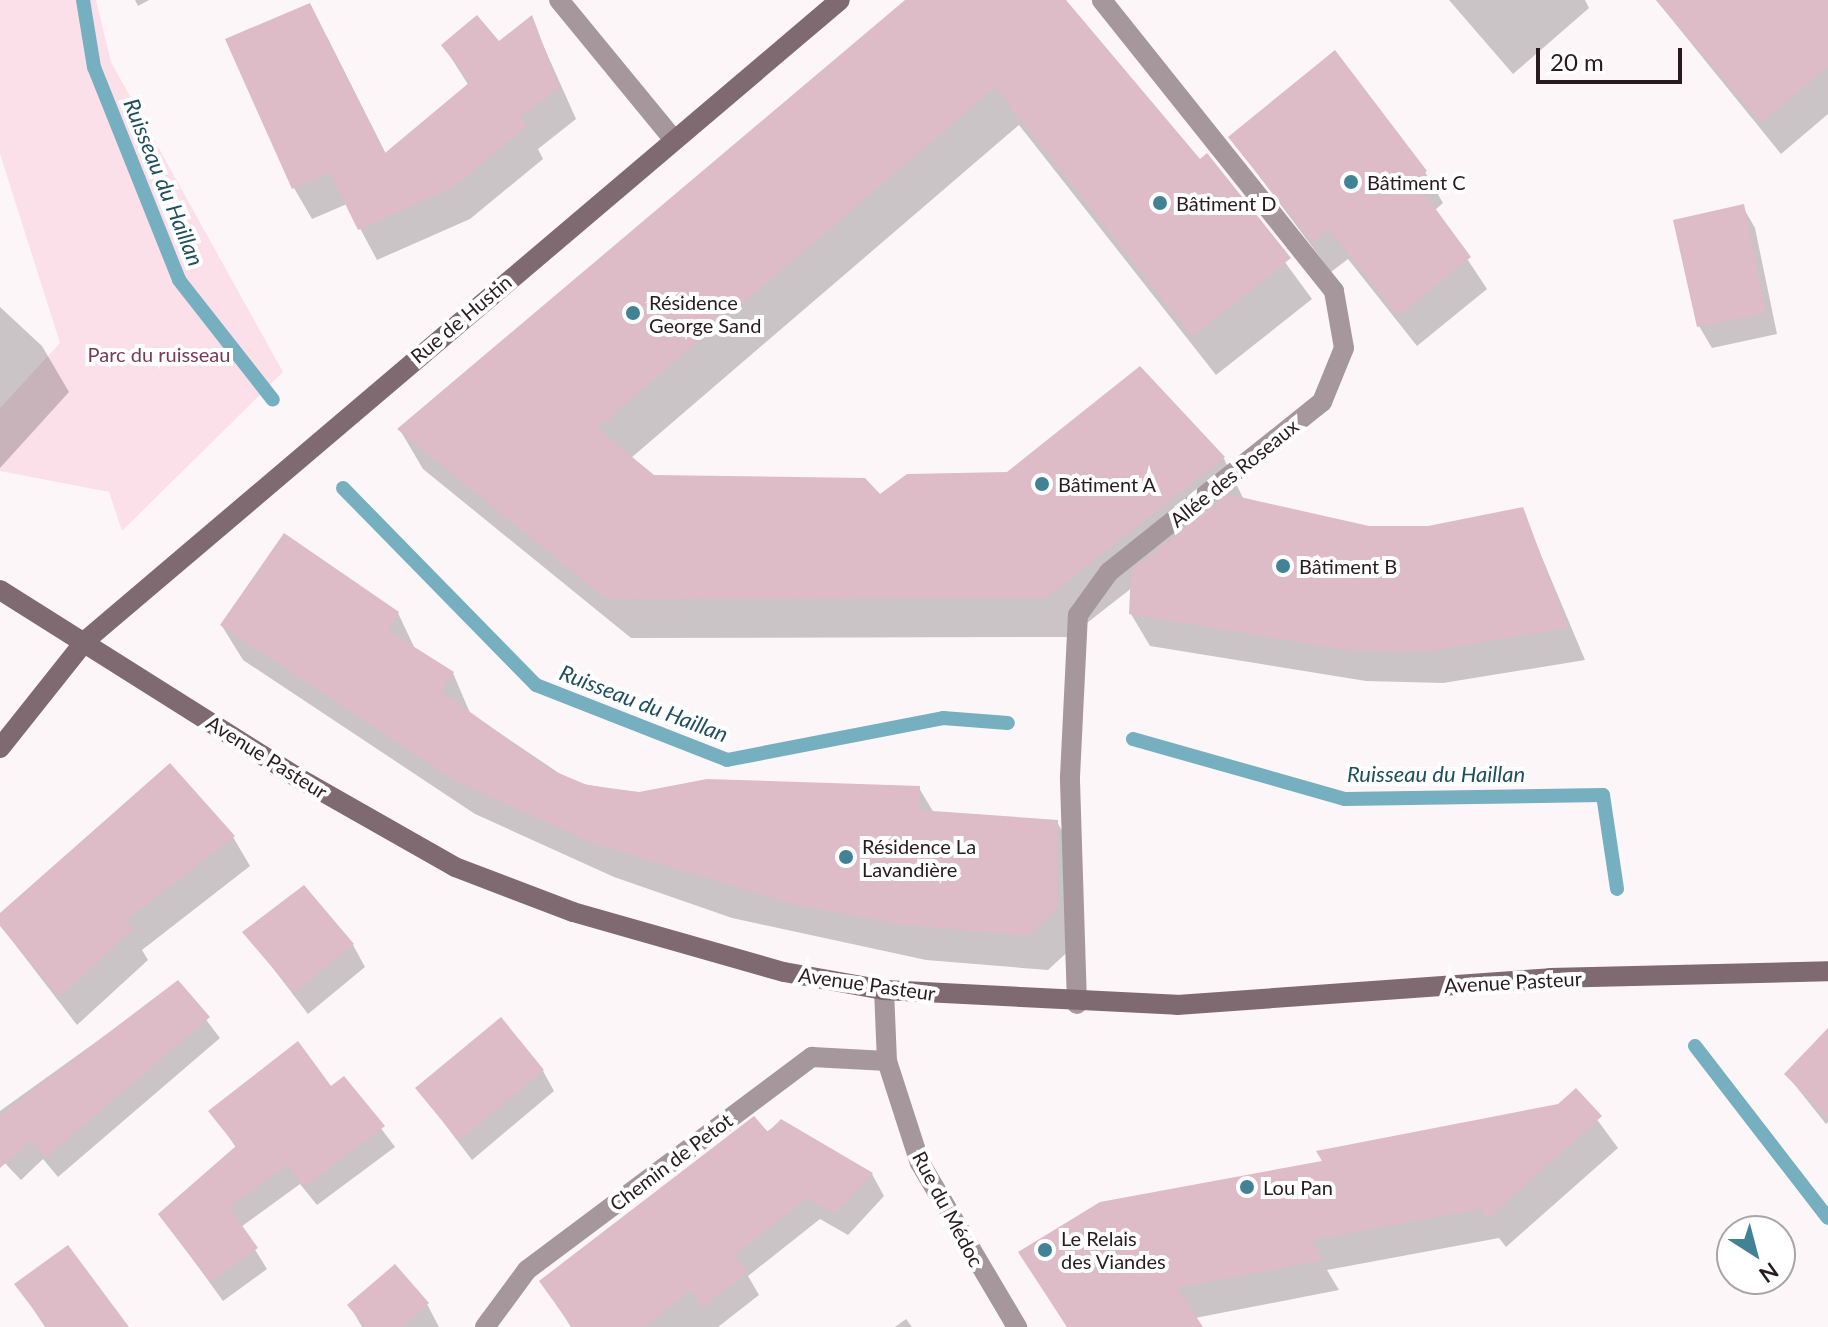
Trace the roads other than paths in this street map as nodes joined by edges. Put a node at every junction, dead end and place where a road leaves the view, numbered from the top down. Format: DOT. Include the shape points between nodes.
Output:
graph roads {
  1 [pos="559,0"];
  2 [pos="840,0"];
  3 [pos="1102,0"];
  4 [pos="674,140"];
  5 [pos="0,590"];
  6 [pos="85,641"];
  7 [pos="0,748"];
  8 [pos="1828,971"];
  9 [pos="884,990"];
  10 [pos="1077,1004"];
  11 [pos="887,1061"];
  12 [pos="485,1327"];
  13 [pos="1017,1327"];
  1 -- 4 [label="street"];
  2 -- 4 [label="main road, Rue de Hustin"];
  3 -- 10 [label="street, Allée des Roseaux" via="1334,291 1344,348 1322,402 1109,572 1078,615 1070,777"];
  4 -- 6 [label="main road, Rue de Hustin"];
  5 -- 6 [label="main road, Avenue Pasteur"];
  6 -- 7 [label="main road, Rue de Hustin"];
  6 -- 9 [label="main road, Avenue Pasteur" via="295,776 455,867 680,946"];
  8 -- 10 [label="main road, Avenue Pasteur"];
  9 -- 10 [label="main road, Avenue Pasteur"];
  9 -- 11 [label="street, Rue du Médoc"];
  11 -- 12 [label="street, Chemin de Petot" via="812,1057 527,1270"];
  11 -- 13 [label="street, Rue du Médoc" via="920,1163"];
}
